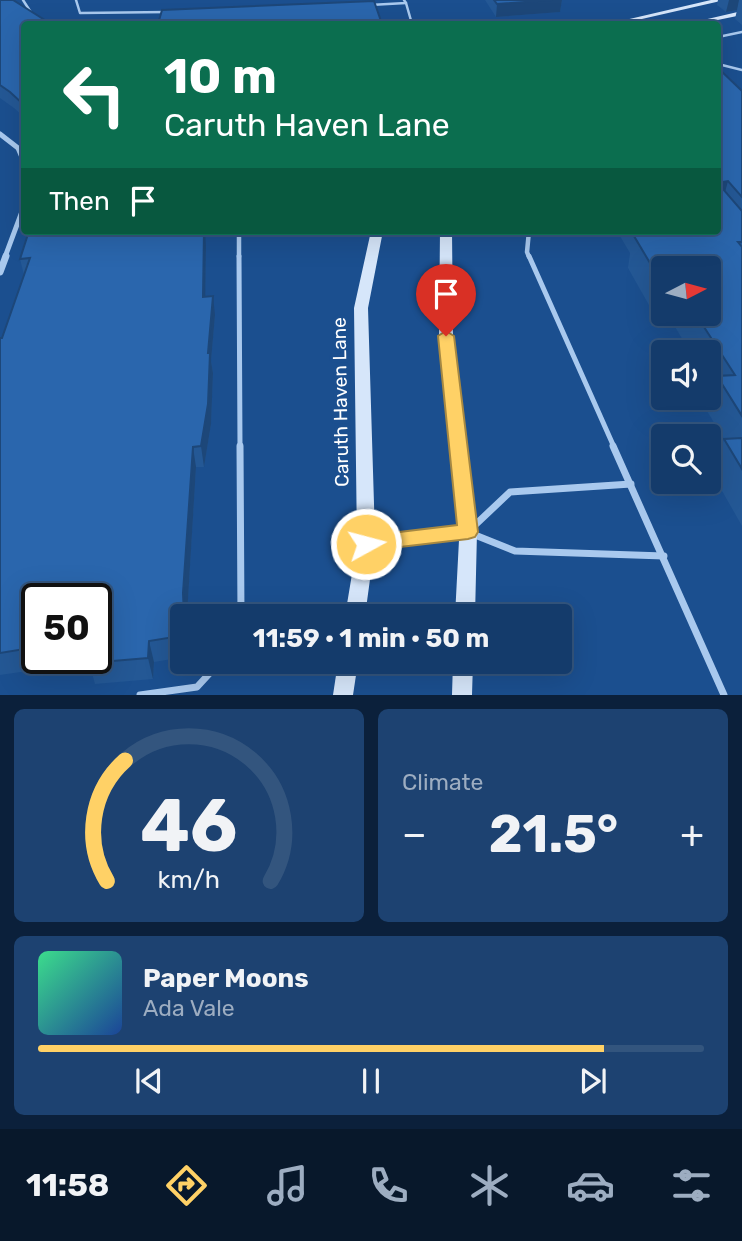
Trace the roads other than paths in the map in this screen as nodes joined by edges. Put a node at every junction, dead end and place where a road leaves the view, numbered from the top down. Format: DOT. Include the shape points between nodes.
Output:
graph roads {
  1 [pos="23,0"];
  2 [pos="76,0"];
  3 [pos="721,0"];
  4 [pos="405,2"];
  5 [pos="365,5"];
  6 [pos="176,12"];
  7 [pos="742,13"];
  8 [pos="40,19"];
  9 [pos="411,21"];
  10 [pos="626,21"];
  11 [pos="704,21"];
  12 [pos="742,32"];
  13 [pos="721,36"];
  14 [pos="721,65"];
  15 [pos="733,68"];
  16 [pos="742,70"];
  17 [pos="742,75"];
  18 [pos="0,134"];
  19 [pos="21,155"];
  20 [pos="21,214"];
  21 [pos="239,235"];
  22 [pos="376,235"];
  23 [pos="446,235"];
  24 [pos="529,235"];
  25 [pos="0,272"];
  26 [pos="631,484"];
  27 [pos="468,532"];
  28 [pos="366,544"];
  29 [pos="664,555"];
  30 [pos="241,604"];
  31 [pos="357,604"];
  32 [pos="465,604"];
  33 [pos="211,674"];
  34 [pos="346,674"];
  35 [pos="463,674"];
  36 [pos="198,691"];
  37 [pos="141,695"];
  38 [pos="342,695"];
  39 [pos="462,695"];
  40 [pos="724,695"];
  1 -- 8 [label="lane" via="29,12"];
  2 -- 6 [label="lane" via="80,13 94,15"];
  3 -- 10 [label="main road"];
  4 -- 5 [label="lane"];
  4 -- 9 [label="lane"];
  7 -- 11 [label="main road"];
  12 -- 13 [label="lane"];
  14 -- 15 [label="lane"];
  15 -- 16 [label="lane"];
  15 -- 17 [label="lane"];
  18 -- 19 [label="street"];
  20 -- 25 [label="street"];
  21 -- 30 [label="lane"];
  22 -- 28 [label="main road, Caruth Haven Lane" via="361,308"];
  23 -- 27 [label="main road" via="446,336"];
  24 -- 26 [label="lane" via="527,252"];
  26 -- 27 [label="lane" via="510,492"];
  26 -- 29 [label="lane"];
  27 -- 28 [label="main road"];
  27 -- 29 [label="lane" via="515,551"];
  27 -- 32 [label="main road"];
  28 -- 31 [label="main road, Caruth Haven Lane"];
  29 -- 40 [label="lane"];
  33 -- 36 [label="lane"];
  34 -- 38 [label="main road"];
  35 -- 39 [label="main road"];
  36 -- 37 [label="lane"];
}
